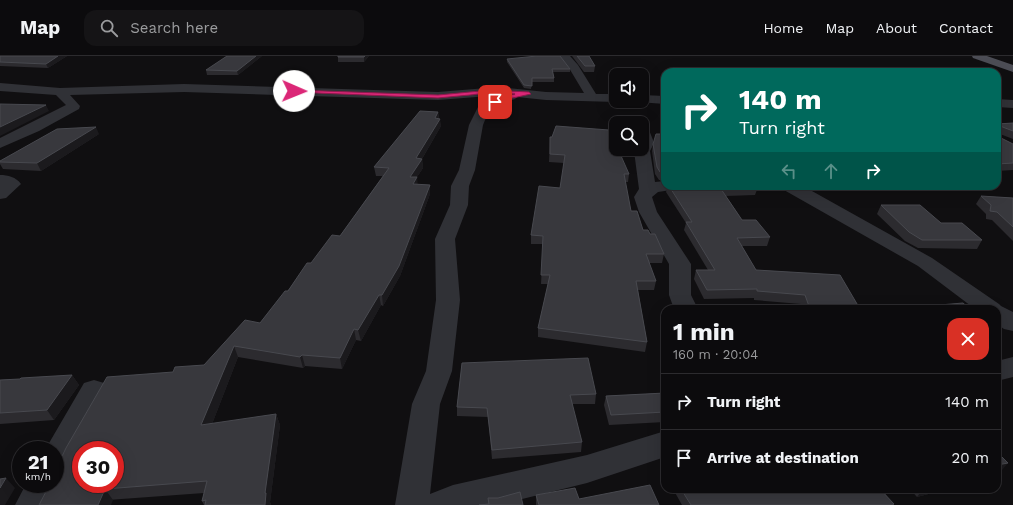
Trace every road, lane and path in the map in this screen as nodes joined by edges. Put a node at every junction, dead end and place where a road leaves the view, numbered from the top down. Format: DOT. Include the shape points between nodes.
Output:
graph roads {
  1 [pos="564,56"];
  2 [pos="981,56"];
  3 [pos="1013,68"];
  4 [pos="0,87"];
  5 [pos="60,92"];
  6 [pos="529,94"];
  7 [pos="592,97"];
  8 [pos="609,98"];
  9 [pos="661,102"];
  10 [pos="1001,103"];
  11 [pos="1013,104"];
  12 [pos="641,113"];
  13 [pos="0,144"];
  14 [pos="0,180"];
  15 [pos="657,188"];
  16 [pos="797,190"];
  17 [pos="0,194"];
  18 [pos="684,305"];
  19 [pos="985,305"];
  20 [pos="1001,316"];
  21 [pos="1013,323"];
  22 [pos="1013,367"];
  23 [pos="1001,370"];
  24 [pos="94,390"];
  25 [pos="64,445"];
  26 [pos="661,445"];
  27 [pos="38,493"];
  28 [pos="32,505"];
  29 [pos="412,505"];
  30 [pos="442,505"];
  1 -- 7 [label="street" via="574,67"];
  2 -- 3 [label="main road"];
  4 -- 5 [label="street"];
  5 -- 6 [label="street" via="184,88 438,96 491,91"];
  5 -- 13 [label="street" via="74,106"];
  6 -- 7 [label="street"];
  6 -- 29 [label="street" via="507,97 485,106 476,125 467,170 460,186 459,205 445,240 448,300 444,336 439,371 426,404"];
  7 -- 8 [label="street"];
  9 -- 12 [label="street"];
  10 -- 11 [label="street"];
  12 -- 15 [label="street" via="647,140 642,151"];
  14 -- 17 [label="street" via="12,184"];
  15 -- 18 [label="street" via="645,192 643,197 648,212 680,264 680,295"];
  16 -- 19 [label="street" via="925,262"];
  20 -- 21 [label="street"];
  22 -- 23 [label="street"];
  24 -- 25 [label="street"];
  26 -- 30 [label="street"];
  27 -- 28 [label="street"];
}
